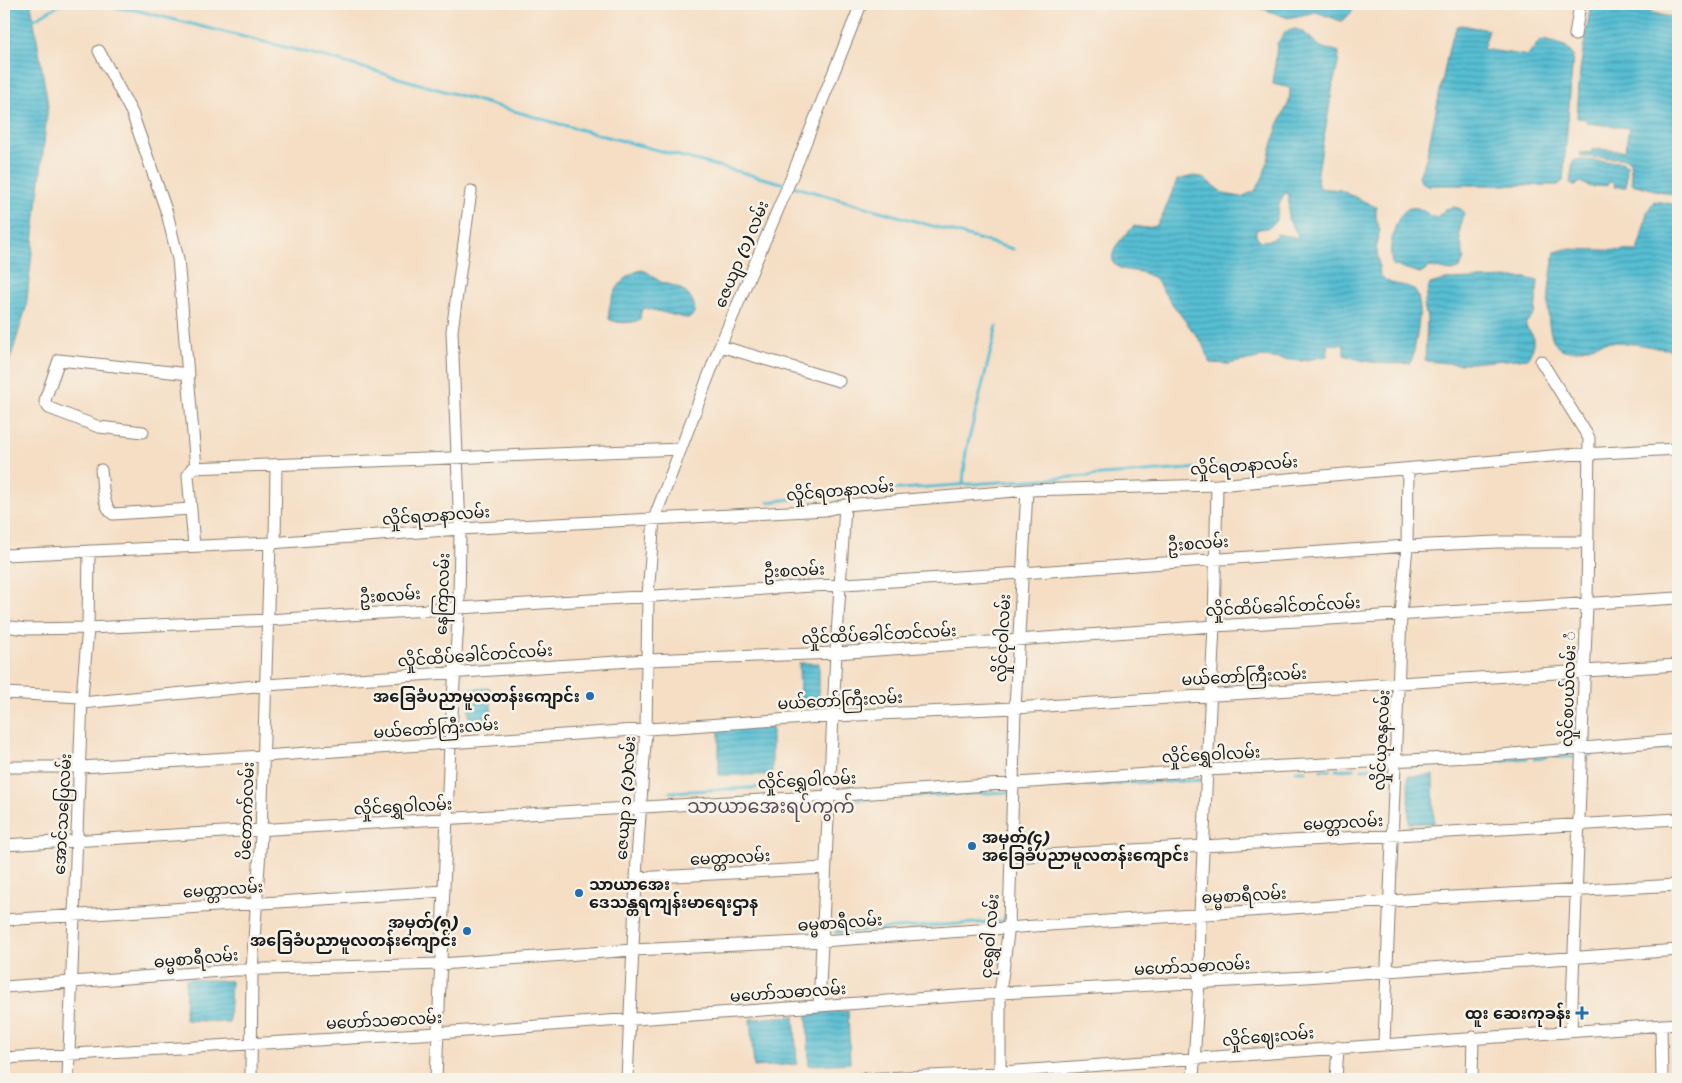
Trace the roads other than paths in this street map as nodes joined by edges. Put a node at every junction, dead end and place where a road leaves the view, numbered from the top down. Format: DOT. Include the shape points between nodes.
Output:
graph roads {
  1 [pos="861,4"];
  2 [pos="1580,4"];
  3 [pos="1575,35"];
  4 [pos="98,52"];
  5 [pos="471,191"];
  6 [pos="720,346"];
  7 [pos="1541,361"];
  8 [pos="189,374"];
  9 [pos="839,381"];
  10 [pos="143,432"];
  11 [pos="681,449"];
  12 [pos="1678,450"];
  13 [pos="1589,455"];
  14 [pos="457,457"];
  15 [pos="276,465"];
  16 [pos="196,468"];
  17 [pos="1408,469"];
  18 [pos="101,470"];
  19 [pos="1217,485"];
  20 [pos="1027,490"];
  21 [pos="845,505"];
  22 [pos="191,509"];
  23 [pos="654,519"];
  24 [pos="460,529"];
  25 [pos="1587,542"];
  26 [pos="273,543"];
  27 [pos="194,546"];
  28 [pos="1407,546"];
  29 [pos="89,551"];
  30 [pos="4,555"];
  31 [pos="1214,558"];
  32 [pos="1022,573"];
  33 [pos="840,583"];
  34 [pos="648,595"];
  35 [pos="1678,598"];
  36 [pos="1587,604"];
  37 [pos="459,607"];
  38 [pos="1401,615"];
  39 [pos="268,620"];
  40 [pos="4,626"];
  41 [pos="1214,626"];
  42 [pos="88,628"];
  43 [pos="1018,641"];
  44 [pos="836,653"];
  45 [pos="647,660"];
  46 [pos="1678,665"];
  47 [pos="1585,671"];
  48 [pos="454,673"];
  49 [pos="1400,684"];
  50 [pos="266,685"];
  51 [pos="4,693"];
  52 [pos="1209,694"];
  53 [pos="82,700"];
  54 [pos="1015,708"];
  55 [pos="834,716"];
  56 [pos="646,728"];
  57 [pos="1678,740"];
  58 [pos="450,744"];
  59 [pos="1582,747"];
  60 [pos="264,756"];
  61 [pos="1395,760"];
  62 [pos="4,767"];
  63 [pos="81,767"];
  64 [pos="1206,775"];
  65 [pos="1014,789"];
  66 [pos="829,796"];
  67 [pos="641,806"];
  68 [pos="1678,818"];
  69 [pos="447,820"];
  70 [pos="1578,824"];
  71 [pos="261,829"];
  72 [pos="1392,836"];
  73 [pos="76,840"];
  74 [pos="4,844"];
  75 [pos="1204,844"];
  76 [pos="1010,856"];
  77 [pos="825,868"];
  78 [pos="636,878"];
  79 [pos="1678,885"];
  80 [pos="444,891"];
  81 [pos="1575,891"];
  82 [pos="1391,902"];
  83 [pos="258,903"];
  84 [pos="1200,914"];
  85 [pos="74,915"];
  86 [pos="4,920"];
  87 [pos="1009,926"];
  88 [pos="822,940"];
  89 [pos="633,950"];
  90 [pos="1678,950"];
  91 [pos="1574,956"];
  92 [pos="441,964"];
  93 [pos="252,970"];
  94 [pos="1387,970"];
  95 [pos="1199,981"];
  96 [pos="72,984"];
  97 [pos="4,987"];
  98 [pos="1000,993"];
  99 [pos="820,1006"];
  100 [pos="629,1020"];
  101 [pos="1678,1024"];
  102 [pos="1661,1025"];
  103 [pos="1571,1031"];
  104 [pos="438,1033"];
  105 [pos="1473,1037"];
  106 [pos="1384,1043"];
  107 [pos="252,1044"];
  108 [pos="1338,1046"];
  109 [pos="70,1055"];
  110 [pos="4,1058"];
  111 [pos="1195,1059"];
  112 [pos="1000,1076"];
  113 [pos="68,1079"];
  114 [pos="251,1079"];
  115 [pos="436,1079"];
  116 [pos="627,1079"];
  117 [pos="861,1079"];
  118 [pos="1193,1079"];
  119 [pos="1336,1079"];
  120 [pos="1472,1079"];
  121 [pos="1662,1079"];
  1 -- 6 [label="street, ဇေယျာ (၁) လမ်း"];
  2 -- 3 [label="street"];
  4 -- 8 [label="street" via="132,112 167,213 178,259"];
  5 -- 14 [label="street, နေကြာလမ်း" via="452,330"];
  6 -- 9 [label="street"];
  6 -- 11 [label="street, ဇေယျာ (၁) လမ်း"];
  7 -- 13 [label="street, လှိုင်စပယ်လမ်း ံ" via="1589,438"];
  8 -- 10 [label="street" via="59,360 46,397 49,408 99,427"];
  8 -- 16 [label="street"];
  11 -- 14 [label="street"];
  11 -- 23 [label="street, ဇေယျာ (၁) လမ်း"];
  12 -- 13 [label="street, လှိုင်ရတနာလမ်း"];
  13 -- 17 [label="street, လှိုင်ရတနာလမ်း"];
  13 -- 25 [label="street, လှိုင်စပယ်လမ်း ံ"];
  14 -- 15 [label="street"];
  14 -- 24 [label="street, နေကြာလမ်း"];
  15 -- 16 [label="street"];
  15 -- 26 [label="street, ပိတောက်လမ်း"];
  16 -- 22 [label="street" via="189,470 188,475"];
  17 -- 19 [label="street, လှိုင်ရတနာလမ်း"];
  17 -- 28 [label="street, လှိုင်ယုဇနလမ်း"];
  18 -- 22 [label="street" via="109,512"];
  19 -- 20 [label="street, လှိုင်ရတနာလမ်း"];
  19 -- 31 [label="street"];
  20 -- 21 [label="street, လှိုင်ရတနာလမ်း"];
  20 -- 32 [label="street, လှိုင်ငုဝါလမ်း"];
  21 -- 23 [label="street, လှိုင်ရတနာလမ်း" via="826,510"];
  21 -- 33 [label="street"];
  22 -- 27 [label="street"];
  23 -- 24 [label="street, လှိုင်ရတနာလမ်း"];
  23 -- 34 [label="street, ဇေယျာ ၁ (၁)လမ်း"];
  24 -- 26 [label="street, လှိုင်ရတနာလမ်း"];
  24 -- 37 [label="street, နေကြာလမ်း"];
  25 -- 28 [label="street, ဦးစလမ်း"];
  25 -- 36 [label="street, လှိုင်စပယ်လမ်း ံ"];
  26 -- 27 [label="street, လှိုင်ရတနာလမ်း"];
  26 -- 39 [label="street, ပိတောက်လမ်း"];
  27 -- 29 [label="street, လှိုင်ရတနာလမ်း"];
  28 -- 31 [label="street, ဦးစလမ်း"];
  28 -- 38 [label="street, လှိုင်ယုဇနလမ်း"];
  29 -- 30 [label="street, လှိုင်ရတနာလမ်း"];
  29 -- 42 [label="street, အောင်သပြေလမ်း"];
  31 -- 32 [label="street, ဦးစလမ်း"];
  31 -- 41 [label="street"];
  32 -- 33 [label="street, ဦးစလမ်း"];
  32 -- 43 [label="street, လှိုင်ငုဝါလမ်း"];
  33 -- 34 [label="street, ဦးစလမ်း"];
  33 -- 44 [label="street"];
  34 -- 37 [label="street, ဦးစလမ်း"];
  34 -- 45 [label="street, ဇေယျာ ၁ (၁)လမ်း"];
  35 -- 36 [label="street, လှိုင်ထိပ်ခေါင်တင်လမ်း"];
  36 -- 38 [label="street, လှိုင်ထိပ်ခေါင်တင်လမ်း"];
  36 -- 47 [label="street, လှိုင်စပယ်လမ်း ံ"];
  37 -- 39 [label="street, ဦးစလမ်း"];
  37 -- 48 [label="street, နေကြာလမ်း"];
  38 -- 41 [label="street, လှိုင်ထိပ်ခေါင်တင်လမ်း"];
  38 -- 49 [label="street, လှိုင်ယုဇနလမ်း"];
  39 -- 42 [label="street, ဦးစလမ်း"];
  39 -- 50 [label="street, ပိတောက်လမ်း"];
  40 -- 42 [label="street, ဦးစလမ်း"];
  41 -- 43 [label="street, လှိုင်ထိပ်ခေါင်တင်လမ်း"];
  41 -- 52 [label="street"];
  42 -- 53 [label="street, အောင်သပြေလမ်း"];
  43 -- 44 [label="street, လှိုင်ထိပ်ခေါင်တင်လမ်း"];
  43 -- 54 [label="street, လှိုင်ငုဝါလမ်း"];
  44 -- 45 [label="street, လှိုင်ထိပ်ခေါင်တင်လမ်း"];
  44 -- 55 [label="street"];
  45 -- 48 [label="street, လှိုင်ထိပ်ခေါင်တင်လမ်း"];
  45 -- 56 [label="street, ဇေယျာ ၁ (၁)လမ်း"];
  46 -- 47 [label="street, မယ်တော်ကြီးလမ်း"];
  47 -- 49 [label="street, မယ်တော်ကြီးလမ်း"];
  47 -- 59 [label="street, လှိုင်စပယ်လမ်း ံ"];
  48 -- 50 [label="street, လှိုင်ထိပ်ခေါင်တင်လမ်း"];
  48 -- 58 [label="street, နေကြာလမ်း"];
  49 -- 52 [label="street, မယ်တော်ကြီးလမ်း"];
  49 -- 61 [label="street, လှိုင်ယုဇနလမ်း"];
  50 -- 53 [label="street, လှိုင်ထိပ်ခေါင်တင်လမ်း"];
  50 -- 60 [label="street, ပိတောက်လမ်း"];
  51 -- 53 [label="street, လှိုင်ထိပ်ခေါင်တင်လမ်း"];
  52 -- 54 [label="street, မယ်တော်ကြီးလမ်း"];
  52 -- 64 [label="street"];
  53 -- 63 [label="street, အောင်သပြေလမ်း"];
  54 -- 55 [label="street, မယ်တော်ကြီးလမ်း"];
  54 -- 65 [label="street, လှိုင်ငုဝါလမ်း"];
  55 -- 56 [label="street, မယ်တော်ကြီးလမ်း"];
  55 -- 66 [label="street"];
  56 -- 58 [label="street, မယ်တော်ကြီးလမ်း"];
  56 -- 67 [label="street, ဇေယျာ ၁ (၁)လမ်း"];
  57 -- 59 [label="street, လှိုင်ရွှေဝါလမ်း"];
  58 -- 60 [label="street, မယ်တော်ကြီးလမ်း"];
  58 -- 69 [label="street, နေကြာလမ်း"];
  59 -- 61 [label="street, လှိုင်ရွှေဝါလမ်း" via="1489,756"];
  59 -- 70 [label="street, လှိုင်စပယ်လမ်း ံ"];
  60 -- 63 [label="street, မယ်တော်ကြီးလမ်း"];
  60 -- 71 [label="street, ပိတောက်လမ်း"];
  61 -- 64 [label="street, လှိုင်ရွှေဝါလမ်း"];
  61 -- 72 [label="street, လှိုင်ယုဇနလမ်း"];
  62 -- 63 [label="street, မယ်တော်ကြီးလမ်း"];
  63 -- 73 [label="street, အောင်သပြေလမ်း"];
  64 -- 65 [label="street, လှိုင်ရွှေဝါလမ်း"];
  64 -- 75 [label="street"];
  65 -- 66 [label="street, လှိုင်ရွှေဝါလမ်း"];
  65 -- 76 [label="street, ငုရွှေဝါ လမ်း"];
  66 -- 67 [label="street, လှိုင်ရွှေဝါလမ်း"];
  66 -- 77 [label="street"];
  67 -- 69 [label="street, လှိုင်ရွှေဝါလမ်း"];
  67 -- 78 [label="street, ဇေယျာ ၁ (၁)လမ်း"];
  68 -- 70 [label="street, မေတ္တာလမ်း"];
  69 -- 71 [label="street, လှိုင်ရွှေဝါလမ်း"];
  69 -- 80 [label="street, နေကြာလမ်း"];
  70 -- 72 [label="street, မေတ္တာလမ်း" via="1430,831"];
  70 -- 81 [label="street, လှိုင်စပယ်လမ်း ံ"];
  71 -- 73 [label="street, လှိုင်ရွှေဝါလမ်း"];
  71 -- 83 [label="street, ပိတောက်လမ်း"];
  72 -- 75 [label="street, မေတ္တာလမ်း"];
  72 -- 82 [label="street, လှိုင်ယုဇနလမ်း"];
  73 -- 74 [label="street, လှိုင်ရွှေဝါလမ်း"];
  73 -- 85 [label="street, အောင်သပြေလမ်း"];
  75 -- 76 [label="street, မေတ္တာလမ်း"];
  75 -- 84 [label="street"];
  76 -- 87 [label="street, ငုရွှေဝါ လမ်း"];
  77 -- 78 [label="street, မေတ္တာလမ်း"];
  77 -- 88 [label="street"];
  78 -- 89 [label="street, ဇေယျာ ၁ (၁)လမ်း"];
  79 -- 81 [label="street, ဓမ္မစာရီလမ်း"];
  80 -- 83 [label="street, မေတ္တာလမ်း"];
  80 -- 92 [label="street, နေကြာလမ်း"];
  81 -- 82 [label="street, ဓမ္မစာရီလမ်း"];
  81 -- 91 [label="street, လှိုင်စပယ်လမ်း ံ"];
  82 -- 84 [label="street, ဓမ္မစာရီလမ်း"];
  82 -- 94 [label="street, လှိုင်ယုဇနလမ်း"];
  83 -- 85 [label="street, မေတ္တာလမ်း"];
  83 -- 93 [label="street, ပိတောက်လမ်း"];
  84 -- 87 [label="street, ဓမ္မစာရီလမ်း"];
  84 -- 95 [label="street"];
  85 -- 86 [label="street, မေတ္တာလမ်း"];
  85 -- 96 [label="street, အောင်သပြေလမ်း"];
  87 -- 88 [label="street, ဓမ္မစာရီလမ်း"];
  87 -- 98 [label="street, ငုရွှေဝါ လမ်း"];
  88 -- 89 [label="street, ဓမ္မစာရီလမ်း"];
  88 -- 99 [label="street"];
  89 -- 92 [label="street, ဓမ္မစာရီလမ်း"];
  89 -- 100 [label="street, ဇေယျာ ၁ (၁)လမ်း"];
  90 -- 91 [label="street"];
  91 -- 94 [label="street, မဟော်သဓာလမ်း"];
  91 -- 103 [label="street, လှိုင်စပယ်လမ်း ံ"];
  92 -- 93 [label="street, ဓမ္မစာရီလမ်း"];
  92 -- 104 [label="street, နေကြာလမ်း"];
  93 -- 96 [label="street, ဓမ္မစာရီလမ်း"];
  93 -- 107 [label="street, ပိတောက်လမ်း"];
  94 -- 95 [label="street, မဟော်သဓာလမ်း"];
  94 -- 106 [label="street, လှိုင်ယုဇနလမ်း"];
  95 -- 98 [label="street, မဟော်သဓာလမ်း"];
  95 -- 111 [label="street"];
  96 -- 97 [label="street, ဓမ္မစာရီလမ်း"];
  96 -- 109 [label="street, အောင်သပြေလမ်း"];
  98 -- 99 [label="street, မဟော်သဓာလမ်း"];
  98 -- 112 [label="street, ငုရွှေဝါ လမ်း"];
  99 -- 100 [label="street, မဟော်သဓာလမ်း"];
  100 -- 104 [label="street, မဟော်သဓာလမ်း"];
  100 -- 116 [label="street, ဇေယျာ ၁ (၁)လမ်း"];
  101 -- 102 [label="street, လှိုင်ဈေးလမ်း"];
  102 -- 103 [label="street, လှိုင်ဈေးလမ်း"];
  102 -- 121 [label="street"];
  103 -- 105 [label="street, လှိုင်ဈေးလမ်း"];
  104 -- 107 [label="street, မဟော်သဓာလမ်း"];
  104 -- 115 [label="street, နေကြာလမ်း"];
  105 -- 106 [label="street, လှိုင်ဈေးလမ်း"];
  105 -- 120 [label="street"];
  106 -- 108 [label="street, လှိုင်ဈေးလမ်း"];
  107 -- 109 [label="street, မဟော်သဓာလမ်း"];
  107 -- 114 [label="street, ပိတောက်လမ်း"];
  108 -- 111 [label="street, လှိုင်ဈေးလမ်း"];
  108 -- 119 [label="street"];
  109 -- 110 [label="street, မဟော်သဓာလမ်း"];
  109 -- 113 [label="street, အောင်သပြေလမ်း"];
  111 -- 112 [label="street, လှိုင်ဈေးလမ်း"];
  111 -- 118 [label="street"];
  112 -- 117 [label="street, လှိုင်ဈေးလမ်း"];
}
